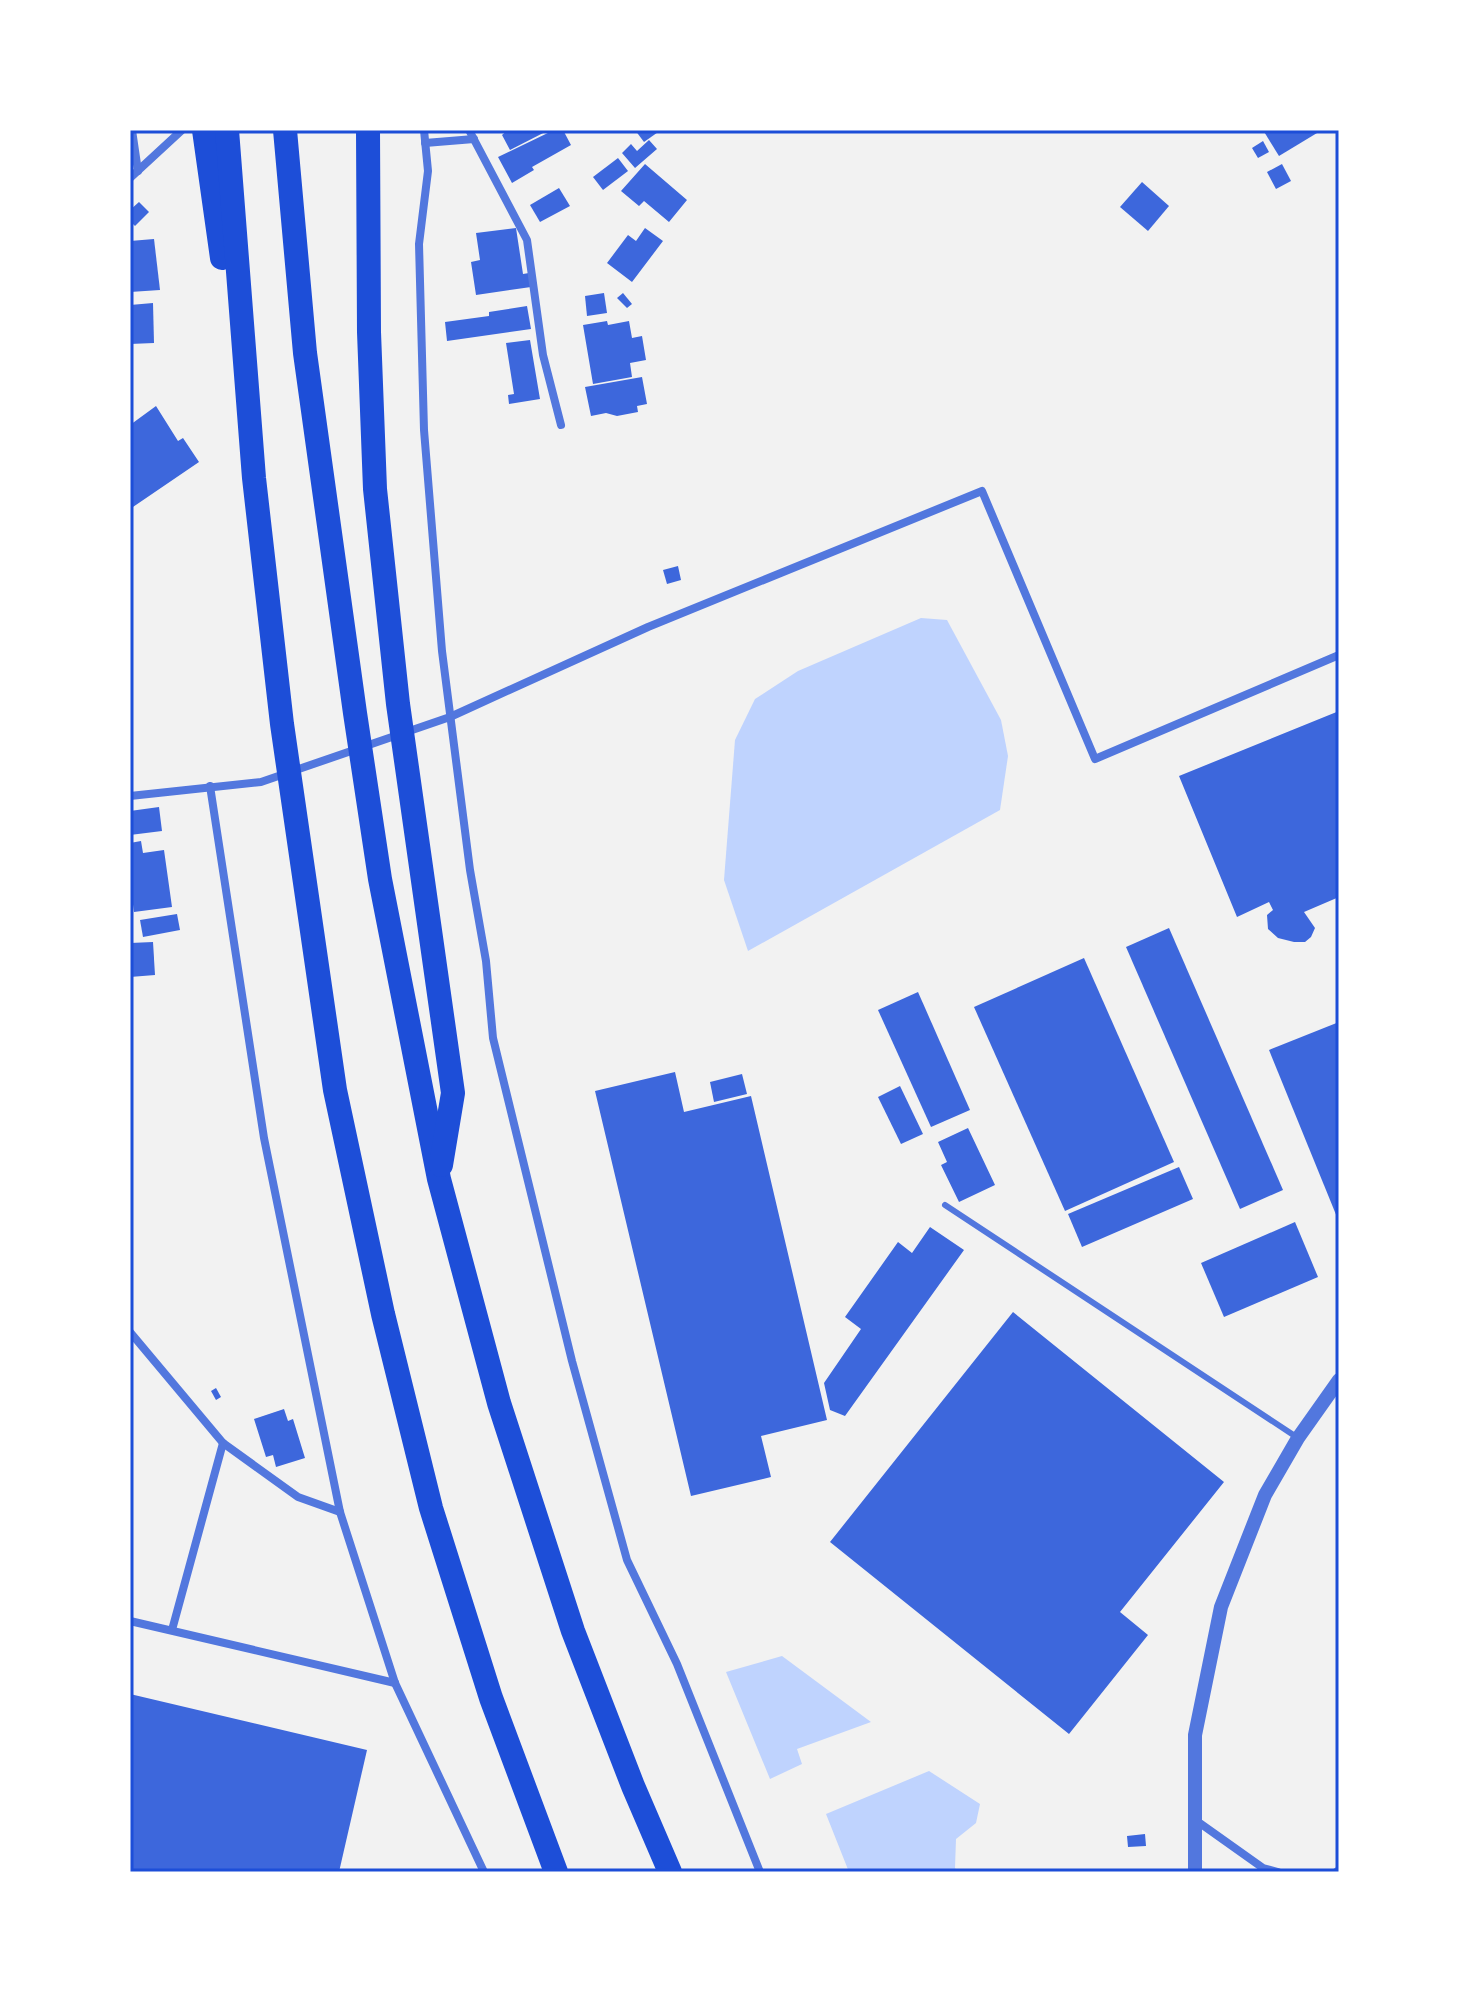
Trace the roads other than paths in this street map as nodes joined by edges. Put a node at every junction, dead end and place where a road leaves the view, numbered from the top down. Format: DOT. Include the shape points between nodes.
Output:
graph roads {
  1 [pos="132,130"];
  2 [pos="182,130"];
  3 [pos="204,130"];
  4 [pos="285,130"];
  5 [pos="368,130"];
  6 [pos="424,130"];
  7 [pos="472,134"];
  8 [pos="425,143"];
  9 [pos="222,149"];
  10 [pos="138,171"];
  11 [pos="130,178"];
  12 [pos="561,425"];
  13 [pos="1339,655"];
  14 [pos="450,717"];
  15 [pos="210,786"];
  16 [pos="130,796"];
  17 [pos="439,1179"];
  18 [pos="945,1205"];
  19 [pos="130,1333"];
  20 [pos="1339,1380"];
  21 [pos="1298,1438"];
  22 [pos="223,1443"];
  23 [pos="340,1512"];
  24 [pos="130,1621"];
  25 [pos="172,1630"];
  26 [pos="395,1683"];
  27 [pos="1194,1818"];
  28 [pos="484,1872"];
  29 [pos="556,1872"];
  30 [pos="670,1872"];
  31 [pos="760,1872"];
  32 [pos="1195,1872"];
  33 [pos="1278,1872"];
  1 -- 10 [label="street"];
  2 -- 10 [label="street"];
  3 -- 9 [label="highway"];
  4 -- 17 [label="highway" via="305,353 355,713 380,879"];
  5 -- 17 [label="highway" via="375,489 398,704 453,1093"];
  6 -- 8 [label="street"];
  7 -- 8 [label="street"];
  7 -- 12 [label="street" via="527,240 543,355"];
  8 -- 14 [label="street" via="428,171 419,244 424,430"];
  9 -- 29 [label="highway" via="282,724 335,1090 431,1508 491,1698"];
  10 -- 11 [label="street"];
  13 -- 14 [label="street" via="1095,759 982,491 648,627"];
  14 -- 15 [label="street" via="261,782"];
  14 -- 31 [label="street" via="493,1038 572,1361 627,1560 677,1664"];
  15 -- 16 [label="street"];
  15 -- 23 [label="street" via="264,1138"];
  17 -- 30 [label="highway" via="499,1403 573,1631"];
  18 -- 21 [label="lane"];
  19 -- 22 [label="street"];
  20 -- 21 [label="street"];
  21 -- 27 [label="street" via="1265,1495 1221,1607 1195,1735"];
  22 -- 23 [label="street" via="298,1497"];
  22 -- 25 [label="street"];
  23 -- 26 [label="street"];
  24 -- 25 [label="street"];
  25 -- 26 [label="street"];
  26 -- 28 [label="street"];
  27 -- 32 [label="street"];
  27 -- 33 [label="street" via="1263,1868"];
}
